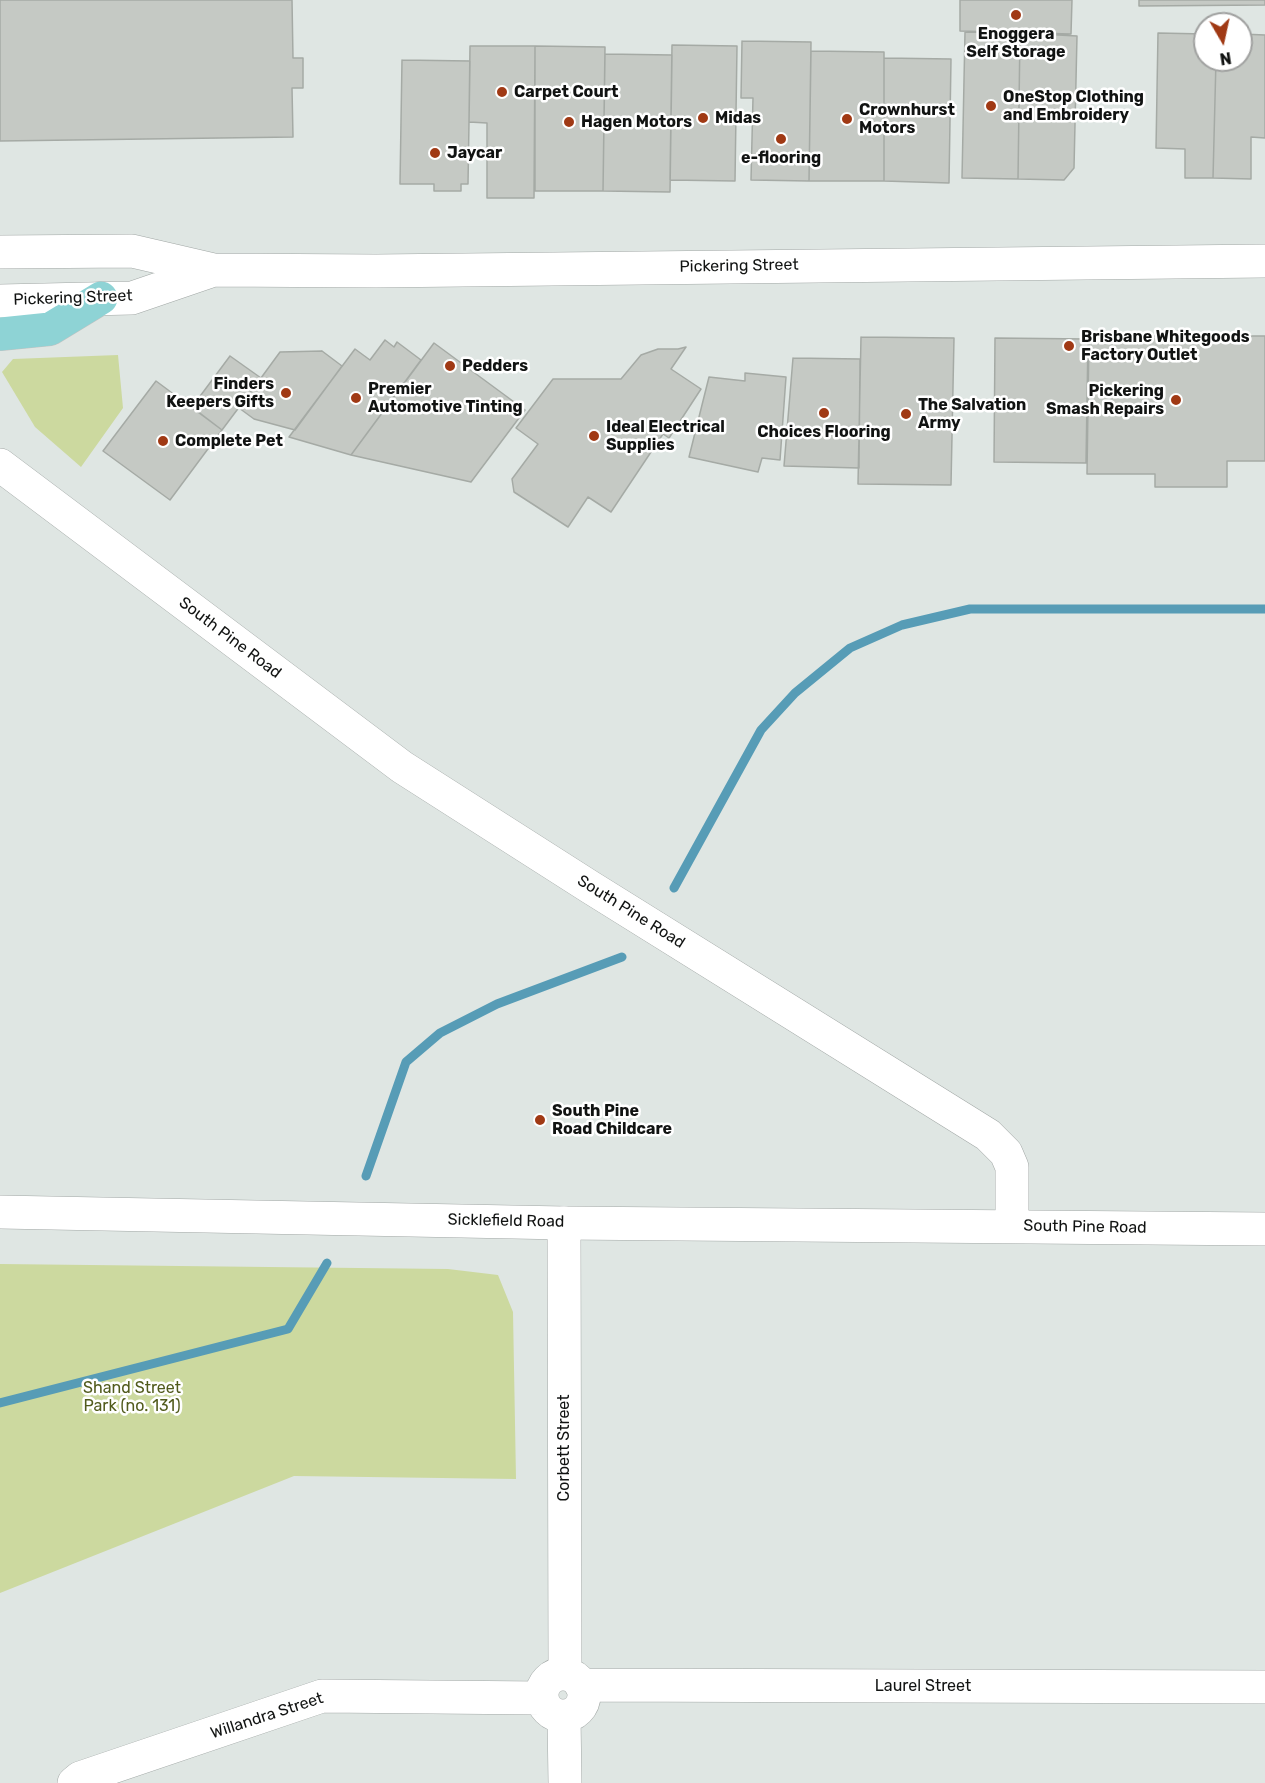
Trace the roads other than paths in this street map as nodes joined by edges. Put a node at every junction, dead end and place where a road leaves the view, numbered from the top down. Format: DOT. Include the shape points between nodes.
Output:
graph roads {
  1 [pos="0,252"];
  2 [pos="1265,261"];
  3 [pos="214,270"];
  4 [pos="101,298"];
  5 [pos="0,301"];
  6 [pos="0,334"];
  7 [pos="0,465"];
  8 [pos="0,1212"];
  9 [pos="564,1223"];
  10 [pos="1012,1226"];
  11 [pos="1265,1229"];
  12 [pos="573,1679"];
  13 [pos="1265,1687"];
  14 [pos="553,1707"];
  15 [pos="74,1783"];
  16 [pos="565,1783"];
  1 -- 3 [label="street, Pickering Street" via="132,251"];
  2 -- 3 [label="street, Pickering Street"];
  3 -- 4 [label="street, Pickering Street" via="132,298"];
  4 -- 5 [label="street, Pickering Street"];
  4 -- 6 [label="main road" via="50,329"];
  7 -- 10 [label="street, South Pine Road" via="420,778 988,1135 1006,1153 1012,1167"];
  8 -- 9 [label="street, Sicklefield Road"];
  9 -- 10 [label="street, Sicklefield Road"];
  9 -- 12 [label="street, Corbett Street"];
  10 -- 11 [label="street, South Pine Road"];
  12 -- 13 [label="street, Laurel Street"];
  12 -- 14 [label="street" via="547,1680"];
  14 -- 15 [label="street, Willandra Street" via="322,1696"];
  14 -- 16 [label="street"];
}
